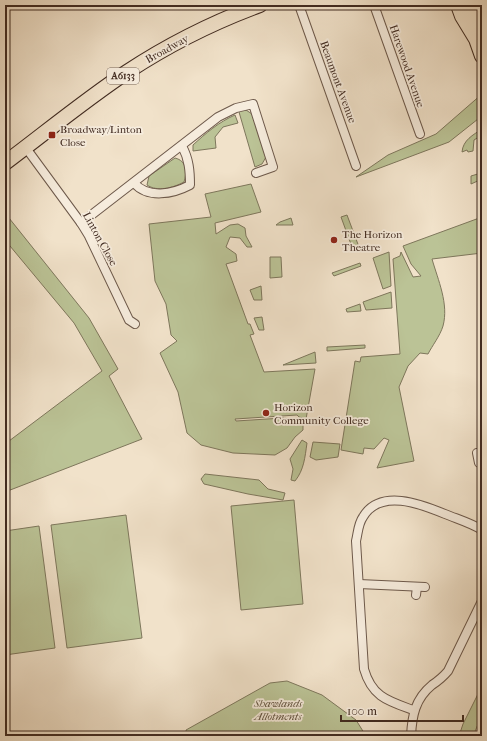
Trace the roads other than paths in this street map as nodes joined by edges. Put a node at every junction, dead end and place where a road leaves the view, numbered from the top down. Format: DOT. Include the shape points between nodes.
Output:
graph roads {
  1 [pos="299,5"];
  2 [pos="374,5"];
  3 [pos="458,5"];
  4 [pos="473,5"];
  5 [pos="255,6"];
  6 [pos="476,39"];
  7 [pos="482,56"];
  8 [pos="420,134"];
  9 [pos="182,146"];
  10 [pos="26,148"];
  11 [pos="5,163"];
  12 [pos="356,166"];
  13 [pos="256,173"];
  14 [pos="134,183"];
  15 [pos="81,223"];
  16 [pos="135,324"];
  17 [pos="477,453"];
  18 [pos="482,464"];
  19 [pos="482,530"];
  20 [pos="359,584"];
  21 [pos="420,589"];
  22 [pos="482,601"];
  23 [pos="413,710"];
  24 [pos="410,736"];
  1 -- 12 [label="street, Beaumont Avenue"];
  2 -- 8 [label="street, Harewood Avenue"];
  3 -- 6 [label="highway"];
  4 -- 6 [label="highway"];
  5 -- 10 [label="highway, Broadway / A6133" via="198,32 146,61 91,98"];
  6 -- 7 [label="highway"];
  9 -- 13 [label="street" via="218,117 236,108 253,104 273,167"];
  9 -- 14 [label="street"];
  9 -- 14 [label="street" via="187,155 190,185 163,194 138,188"];
  10 -- 11 [label="highway, Broadway / A6133"];
  10 -- 15 [label="street, Linton Close"];
  14 -- 15 [label="street"];
  15 -- 16 [label="street, Linton Close" via="129,320"];
  17 -- 18 [label="street" via="479,463"];
  19 -- 20 [label="street" via="418,504 398,500 382,502 368,510 358,528 356,541"];
  20 -- 21 [label="street"];
  20 -- 23 [label="street" via="366,677 374,692 381,698"];
  22 -- 23 [label="street" via="448,671 423,694"];
  23 -- 24 [label="street"];
}
